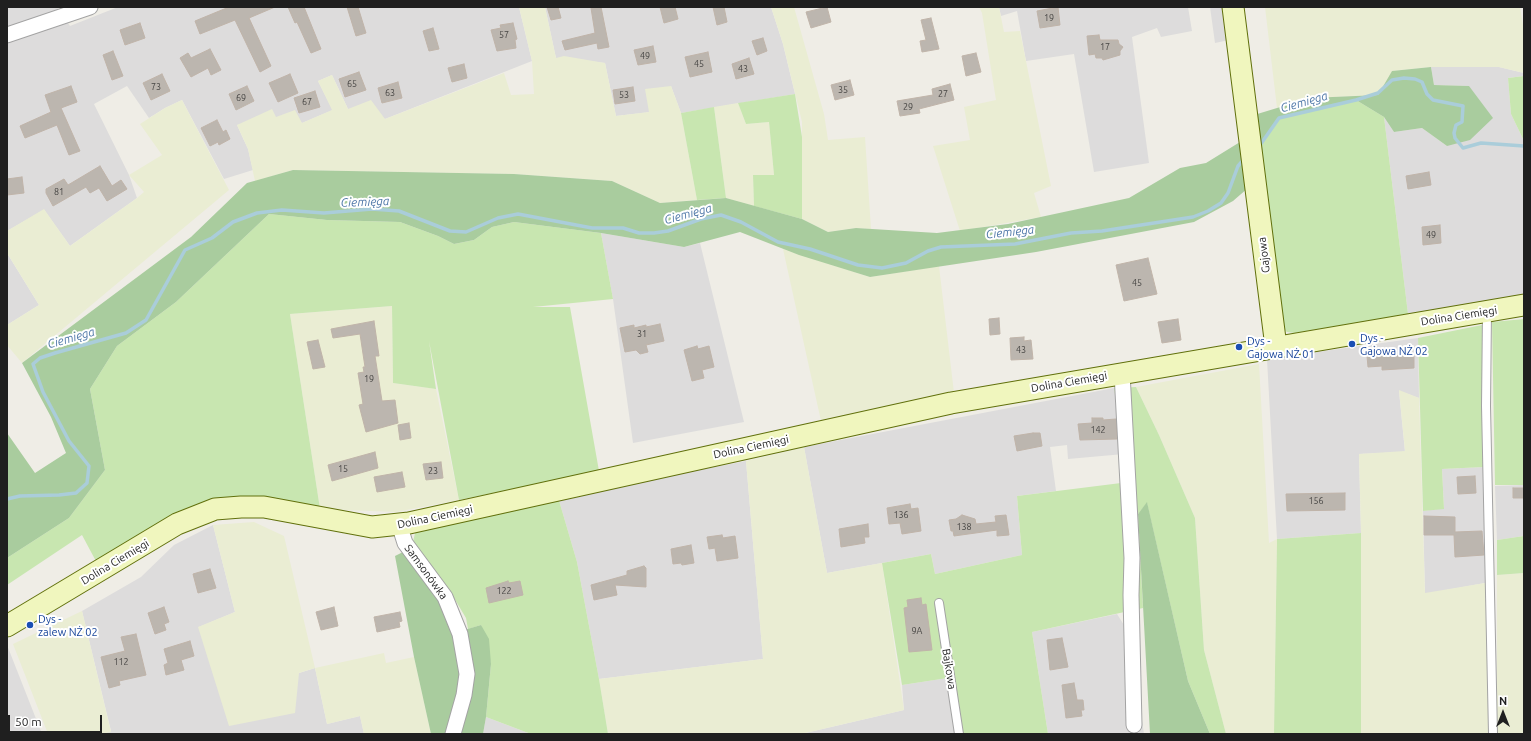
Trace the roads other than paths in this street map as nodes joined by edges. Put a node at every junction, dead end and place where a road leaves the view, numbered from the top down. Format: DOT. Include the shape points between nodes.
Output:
graph roads {
  1 [pos="90,7"];
  2 [pos="1233,7"];
  3 [pos="7,35"];
  4 [pos="1524,305"];
  5 [pos="1487,312"];
  6 [pos="1276,347"];
  7 [pos="1122,373"];
  8 [pos="399,524"];
  9 [pos="939,604"];
  10 [pos="7,626"];
  11 [pos="1134,725"];
  12 [pos="453,734"];
  13 [pos="959,734"];
  14 [pos="1493,734"];
  1 -- 3 [label="street"];
  2 -- 6 [label="street, Gajowa"];
  4 -- 5 [label="street, Dolina Ciemięgi"];
  5 -- 6 [label="street, Dolina Ciemięgi" via="1393,331"];
  5 -- 14 [label="lane" via="1486,406"];
  6 -- 7 [label="street, Dolina Ciemięgi"];
  7 -- 8 [label="street, Dolina Ciemięgi" via="951,403"];
  7 -- 11 [label="street" via="1132,558"];
  8 -- 10 [label="street, Dolina Ciemięgi" via="366,526 264,507 215,509 177,524"];
  8 -- 12 [label="street, Samsonówka" via="405,543 445,597 460,634 467,674 463,700"];
  9 -- 13 [label="lane, Bajkowa"];
}
